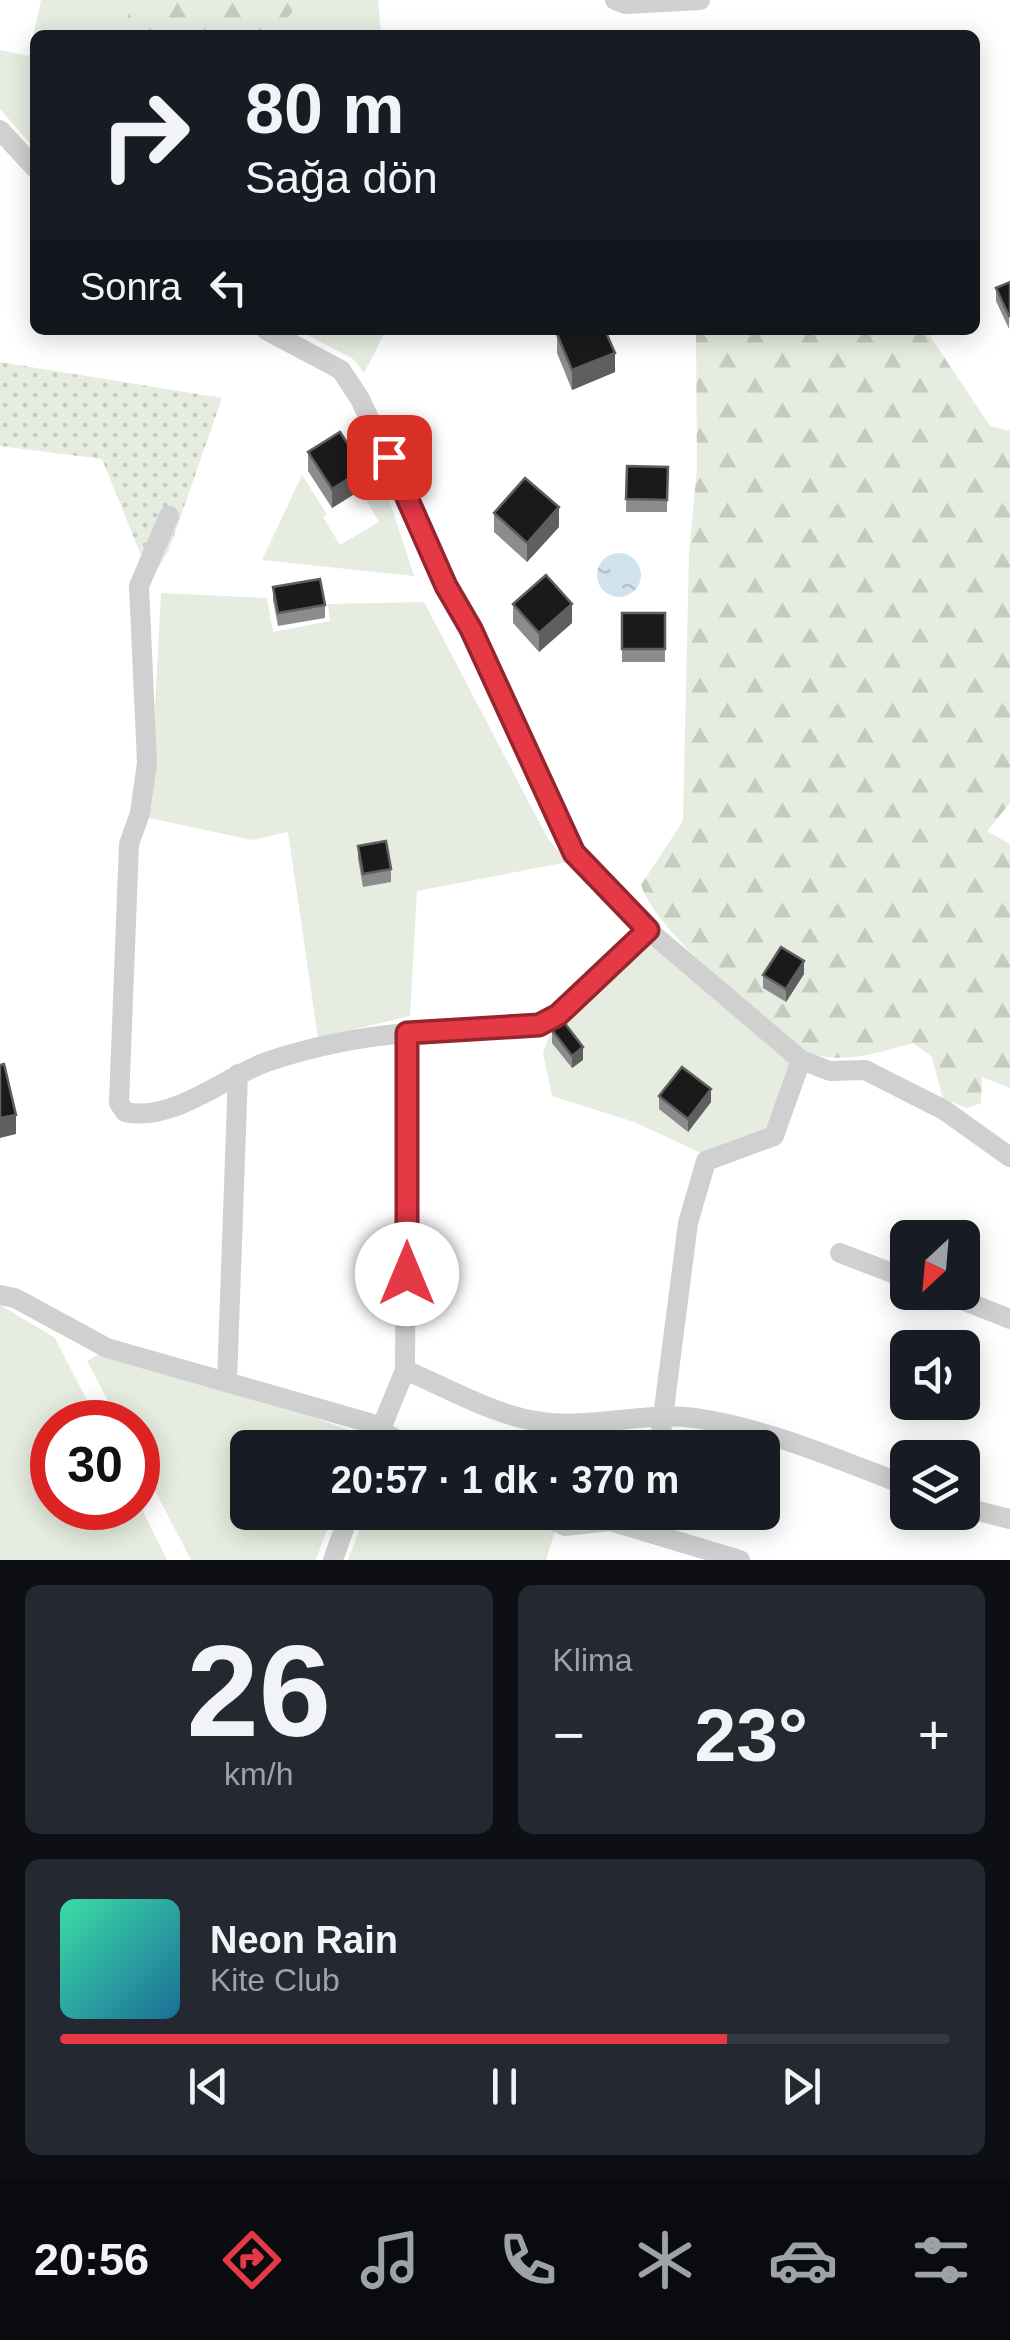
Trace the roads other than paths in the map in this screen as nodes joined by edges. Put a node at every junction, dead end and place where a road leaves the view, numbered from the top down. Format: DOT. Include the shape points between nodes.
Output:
graph roads {
  1 [pos="615,0"];
  2 [pos="700,0"];
  3 [pos="0,130"];
  4 [pos="30,163"];
  5 [pos="275,335"];
  6 [pos="169,516"];
  7 [pos="648,930"];
  8 [pos="407,1033"];
  9 [pos="801,1060"];
  10 [pos="238,1074"];
  11 [pos="1010,1156"];
  12 [pos="840,1253"];
  13 [pos="890,1272"];
  14 [pos="0,1295"];
  15 [pos="980,1307"];
  16 [pos="1010,1319"];
  17 [pos="405,1370"];
  18 [pos="226,1382"];
  19 [pos="666,1416"];
  20 [pos="357,1430"];
  21 [pos="380,1430"];
  22 [pos="663,1430"];
  23 [pos="890,1479"];
  24 [pos="980,1512"];
  25 [pos="1010,1519"];
  26 [pos="344,1530"];
  27 [pos="665,1530"];
  28 [pos="333,1560"];
  29 [pos="740,1560"];
  1 -- 2 [label="street"];
  3 -- 4 [label="street"];
  5 -- 7 [label="street" via="340,370 360,399 574,853"];
  6 -- 10 [label="street" via="139,586 146,764 129,844 120,1104 125,1112 148,1115"];
  7 -- 8 [label="street" via="539,1025"];
  7 -- 9 [label="street"];
  8 -- 10 [label="street" via="352,1038"];
  8 -- 17 [label="street"];
  9 -- 11 [label="street" via="830,1071 864,1070 944,1110"];
  9 -- 19 [label="street" via="774,1136 706,1161 688,1223"];
  10 -- 18 [label="street"];
  12 -- 13 [label="street"];
  14 -- 18 [label="street" via="106,1348"];
  15 -- 16 [label="street"];
  17 -- 19 [label="street" via="540,1422"];
  17 -- 21 [label="street"];
  18 -- 20 [label="street" via="279,1394"];
  19 -- 22 [label="street"];
  19 -- 23 [label="street" via="811,1448"];
  24 -- 25 [label="street"];
  26 -- 28 [label="street"];
  27 -- 29 [label="street"];
}
